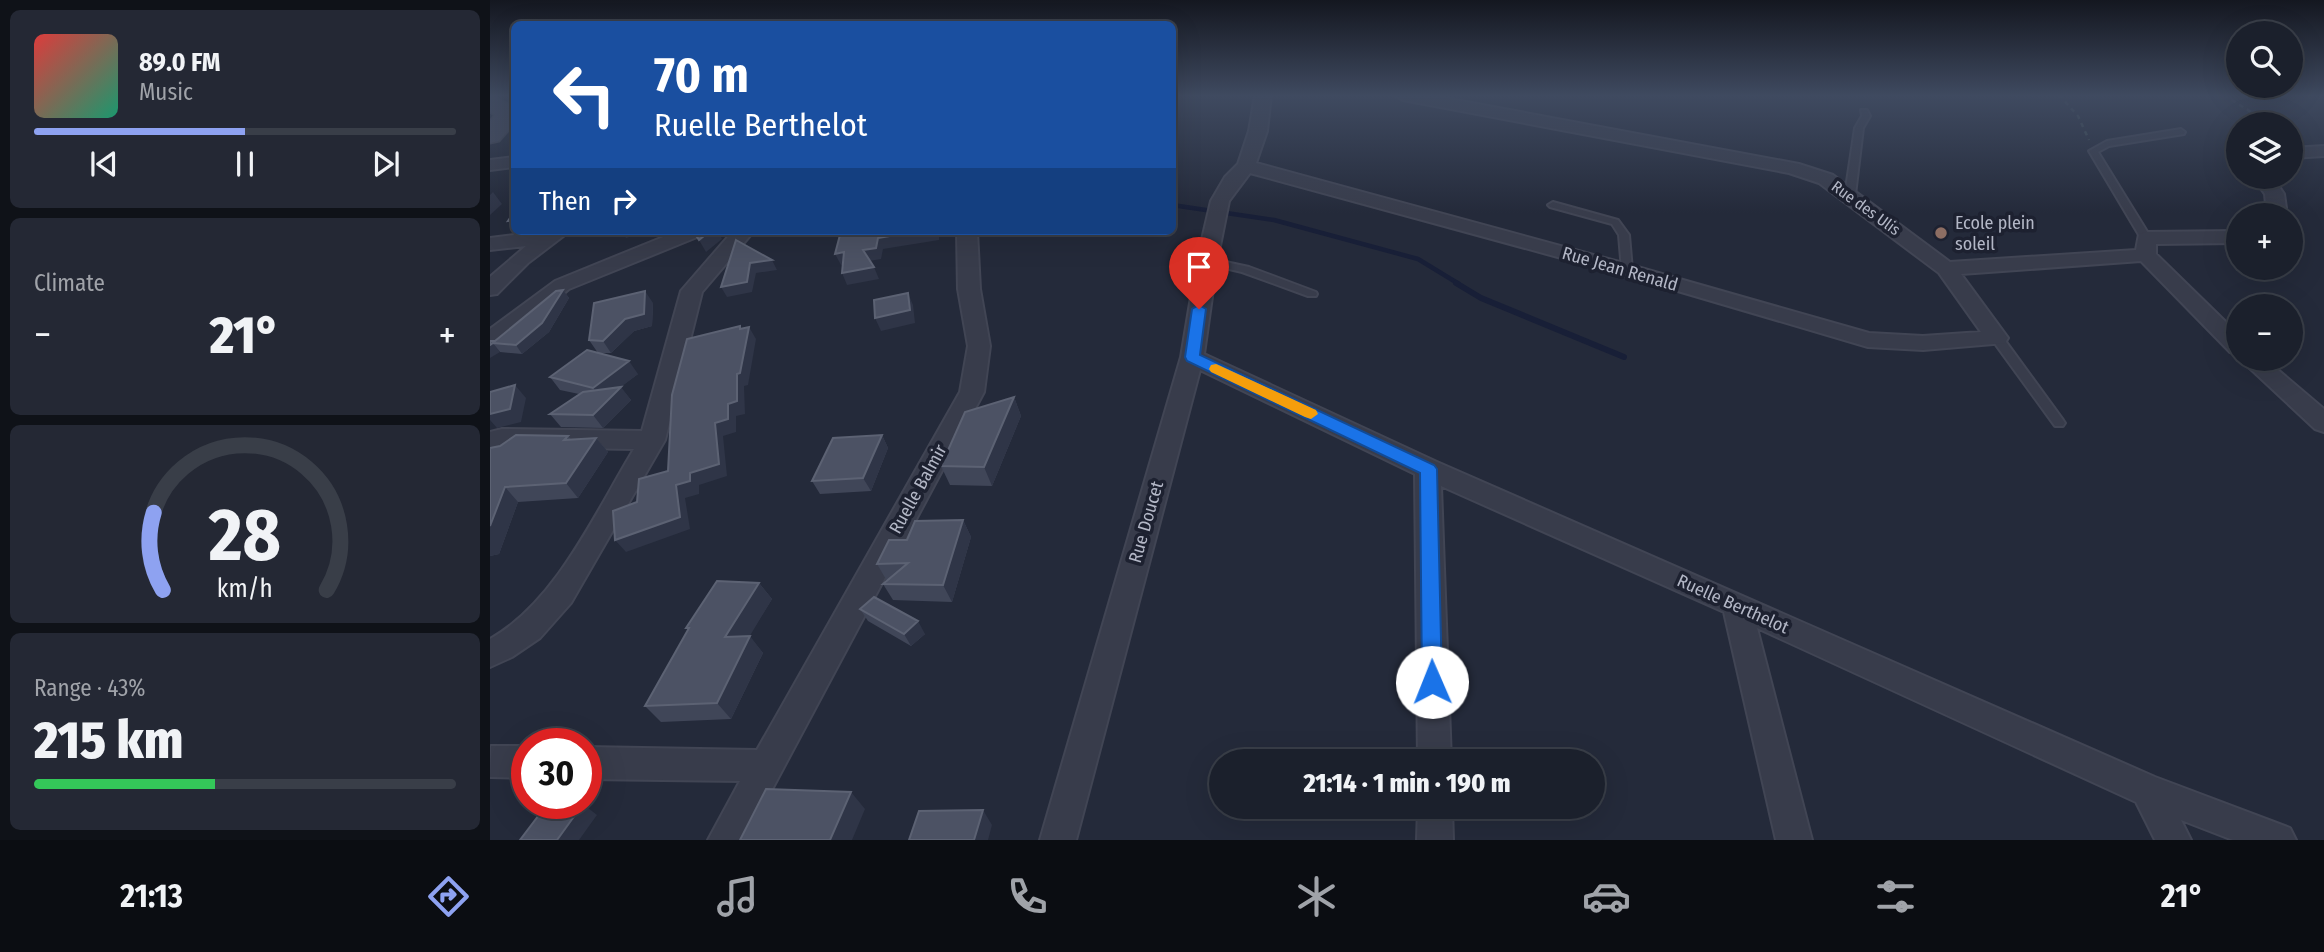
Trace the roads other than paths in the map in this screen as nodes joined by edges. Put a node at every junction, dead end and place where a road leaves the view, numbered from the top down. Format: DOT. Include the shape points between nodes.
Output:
graph roads {
  1 [pos="1257,134"];
  2 [pos="1612,134"];
  3 [pos="1858,134"];
  4 [pos="2167,134"];
  5 [pos="2324,151"];
  6 [pos="2303,152"];
  7 [pos="511,162"];
  8 [pos="490,165"];
  9 [pos="1246,166"];
  10 [pos="1850,195"];
  11 [pos="1553,205"];
  12 [pos="548,235"];
  13 [pos="553,235"];
  14 [pos="685,235"];
  15 [pos="741,235"];
  16 [pos="967,235"];
  17 [pos="2226,238"];
  18 [pos="490,244"];
  19 [pos="2146,247"];
  20 [pos="1207,261"];
  21 [pos="1946,269"];
  22 [pos="1627,270"];
  23 [pos="490,289"];
  24 [pos="1312,294"];
  25 [pos="2226,334"];
  26 [pos="1997,338"];
  27 [pos="490,339"];
  28 [pos="1192,357"];
  29 [pos="2265,371"];
  30 [pos="2059,423"];
  31 [pos="2324,423"];
  32 [pos="652,440"];
  33 [pos="490,441"];
  34 [pos="1428,469"];
  35 [pos="1737,605"];
  36 [pos="490,654"];
  37 [pos="1434,749"];
  38 [pos="491,762"];
  39 [pos="511,762"];
  40 [pos="602,763"];
  41 [pos="766,766"];
  42 [pos="2148,791"];
  43 [pos="1435,819"];
  44 [pos="726,840"];
  45 [pos="1058,840"];
  46 [pos="1436,840"];
  47 [pos="1794,840"];
  48 [pos="2173,840"];
  49 [pos="2278,840"];
  1 -- 9 [label="street"];
  2 -- 10 [label="street, Rue des Ulis" via="1793,168 1826,179"];
  3 -- 10 [label="lane"];
  4 -- 19 [label="lane" via="2107,144 2093,152"];
  5 -- 6 [label="street"];
  7 -- 8 [label="street"];
  9 -- 20 [label="street, Rue Doucet" via="1232,181 1217,214"];
  9 -- 22 [label="street, Rue Jean Renald"];
  10 -- 21 [label="street, Rue des Ulis"];
  11 -- 22 [label="lane" via="1615,222 1624,235"];
  12 -- 18 [label="street"];
  13 -- 23 [label="street"];
  14 -- 27 [label="street" via="562,285"];
  15 -- 32 [label="street" via="692,291"];
  16 -- 41 [label="street, Ruelle Balmir" via="969,289 979,346 972,392"];
  17 -- 19 [label="street"];
  19 -- 21 [label="street"];
  19 -- 25 [label="street"];
  20 -- 24 [label="lane" via="1245,268"];
  20 -- 28 [label="street, Rue Doucet"];
  21 -- 26 [label="street, Rue des Ulis"];
  22 -- 26 [label="street, Rue Jean Renald" via="1868,341"];
  26 -- 30 [label="lane"];
  28 -- 34 [label="street, Ruelle Berthelot"];
  28 -- 45 [label="street, Rue Doucet"];
  29 -- 31 [label="street"];
  32 -- 33 [label="street"];
  32 -- 36 [label="street" via="545,618 518,640"];
  34 -- 35 [label="street, Ruelle Berthelot"];
  34 -- 37 [label="street"];
  35 -- 42 [label="street, Ruelle Berthelot"];
  35 -- 47 [label="street"];
  38 -- 39 [label="street"];
  40 -- 41 [label="street"];
  41 -- 44 [label="street, Ruelle Balmir"];
  42 -- 48 [label="street"];
  42 -- 49 [label="street, Ruelle Berthelot"];
  43 -- 46 [label="street"];
}
